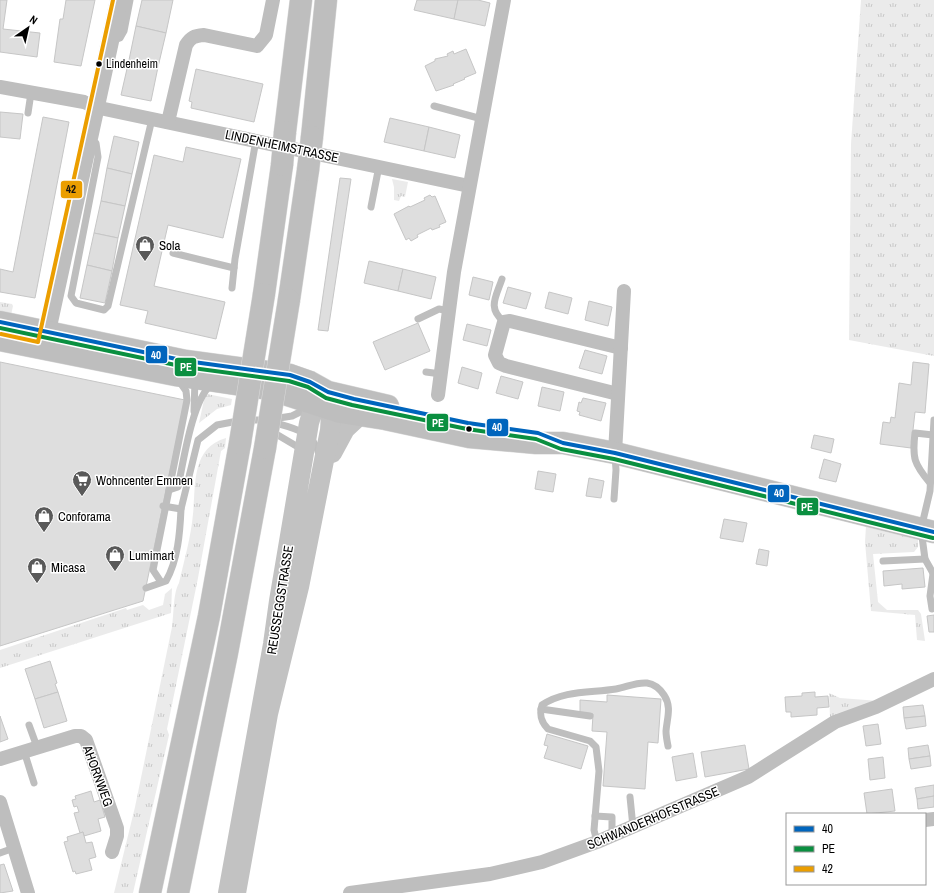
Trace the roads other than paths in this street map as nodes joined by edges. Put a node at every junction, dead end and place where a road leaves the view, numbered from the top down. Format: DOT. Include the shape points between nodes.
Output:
graph roads {
  1 [pos="119,0"];
  2 [pos="130,0"];
  3 [pos="273,0"];
  4 [pos="301,0"];
  5 [pos="326,0"];
  6 [pos="504,0"];
  7 [pos="109,42"];
  8 [pos="0,87"];
  9 [pos="31,92"];
  10 [pos="434,106"];
  11 [pos="95,107"];
  12 [pos="28,113"];
  13 [pos="482,118"];
  14 [pos="152,119"];
  15 [pos="168,122"];
  16 [pos="256,140"];
  17 [pos="87,141"];
  18 [pos="379,166"];
  19 [pos="469,186"];
  20 [pos="371,207"];
  21 [pos="173,253"];
  22 [pos="234,268"];
  23 [pos="74,272"];
  24 [pos="502,279"];
  25 [pos="57,281"];
  26 [pos="232,288"];
  27 [pos="624,291"];
  28 [pos="449,311"];
  29 [pos="418,319"];
  30 [pos="0,322"];
  31 [pos="504,322"];
  32 [pos="0,340"];
  33 [pos="45,340"];
  34 [pos="621,348"];
  35 [pos="185,372"];
  36 [pos="426,372"];
  37 [pos="441,374"];
  38 [pos="216,381"];
  39 [pos="618,394"];
  40 [pos="438,395"];
  41 [pos="324,402"];
  42 [pos="360,415"];
  43 [pos="193,420"];
  44 [pos="266,420"];
  45 [pos="934,420"];
  46 [pos="254,421"];
  47 [pos="308,435"];
  48 [pos="933,436"];
  49 [pos="563,443"];
  50 [pos="615,453"];
  51 [pos="304,456"];
  52 [pos="322,471"];
  53 [pos="930,483"];
  54 [pos="169,490"];
  55 [pos="931,496"];
  56 [pos="614,499"];
  57 [pos="164,506"];
  58 [pos="181,509"];
  59 [pos="928,530"];
  60 [pos="925,559"];
  61 [pos="883,560"];
  62 [pos="934,575"];
  63 [pos="161,582"];
  64 [pos="146,588"];
  65 [pos="932,609"];
  66 [pos="934,679"];
  67 [pos="541,709"];
  68 [pos="590,716"];
  69 [pos="29,725"];
  70 [pos="668,746"];
  71 [pos="30,749"];
  72 [pos="0,758"];
  73 [pos="34,783"];
  74 [pos="630,797"];
  75 [pos="0,802"];
  76 [pos="595,816"];
  77 [pos="633,826"];
  78 [pos="612,836"];
  79 [pos="596,842"];
  80 [pos="14,848"];
  81 [pos="112,852"];
  82 [pos="0,853"];
  83 [pos="28,893"];
  84 [pos="150,893"];
  85 [pos="178,893"];
  86 [pos="228,893"];
  87 [pos="236,893"];
  88 [pos="350,893"];
  1 -- 7 [label="street"];
  2 -- 7 [label="lane" via="124,31 120,38"];
  3 -- 15 [label="street" via="266,35 257,46 204,35 190,38 186,45"];
  4 -- 84 [label="main road, bridge" via="282,165 240,443 209,616"];
  5 -- 85 [label="main road, bridge" via="308,170 265,448 227,653"];
  6 -- 13 [label="street"];
  7 -- 11 [label="street"];
  8 -- 9 [label="street, LINDENHEIMSTRASSE"];
  9 -- 11 [label="street, LINDENHEIMSTRASSE" via="84,102"];
  9 -- 12 [label="lane"];
  10 -- 13 [label="lane"];
  11 -- 14 [label="street, LINDENHEIMSTRASSE"];
  11 -- 17 [label="street"];
  13 -- 19 [label="street"];
  14 -- 15 [label="street, LINDENHEIMSTRASSE"];
  14 -- 23 [label="lane" via="108,306 104,310 76,303 71,296"];
  15 -- 16 [label="street, LINDENHEIMSTRASSE"];
  16 -- 18 [label="street, LINDENHEIMSTRASSE"];
  16 -- 22 [label="lane"];
  17 -- 23 [label="lane" via="96,143 98,156"];
  17 -- 25 [label="street"];
  18 -- 19 [label="street, LINDENHEIMSTRASSE"];
  18 -- 20 [label="lane"];
  19 -- 28 [label="street"];
  21 -- 22 [label="lane"];
  22 -- 26 [label="lane"];
  23 -- 25 [label="lane"];
  24 -- 31 [label="lane" via="493,307 494,313"];
  25 -- 33 [label="street"];
  27 -- 34 [label="street"];
  28 -- 29 [label="lane" via="438,310"];
  28 -- 37 [label="street"];
  30 -- 33 [label="main road"];
  31 -- 34 [label="street" via="510,321"];
  31 -- 39 [label="street" via="495,355 499,363"];
  32 -- 33 [label="main road"];
  33 -- 35 [label="main road"];
  34 -- 39 [label="street"];
  35 -- 38 [label="main road"];
  35 -- 41 [label="main road" via="290,375 310,382"];
  35 -- 43 [label="lane" via="196,388"];
  35 -- 54 [label="lane" via="187,400"];
  36 -- 37 [label="lane"];
  37 -- 40 [label="street"];
  38 -- 41 [label="main road" via="270,389"];
  38 -- 43 [label="lane" via="206,390"];
  39 -- 50 [label="street"];
  41 -- 42 [label="main road"];
  41 -- 44 [label="lane" via="292,416"];
  41 -- 47 [label="main road, REUSSEGGSTRASSE"];
  41 -- 49 [label="main road" via="538,433"];
  41 -- 52 [label="main road, REUSSEGGSTRASSE" via="330,430"];
  42 -- 49 [label="main road" via="475,438"];
  42 -- 52 [label="main road, REUSSEGGSTRASSE" via="344,430"];
  43 -- 54 [label="lane" via="178,488"];
  44 -- 46 [label="lane"];
  44 -- 47 [label="lane"];
  45 -- 48 [label="lane"];
  46 -- 51 [label="lane" via="298,447"];
  46 -- 58 [label="lane" via="243,420 217,425 198,440"];
  47 -- 51 [label="main road, REUSSEGGSTRASSE"];
  47 -- 52 [label="lane" via="316,445"];
  48 -- 53 [label="lane"];
  48 -- 53 [label="lane" via="915,433 913,452 914,461"];
  49 -- 50 [label="main road"];
  50 -- 56 [label="lane"];
  50 -- 59 [label="main road"];
  51 -- 86 [label="main road, REUSSEGGSTRASSE"];
  52 -- 87 [label="main road, REUSSEGGSTRASSE" via="299,587 268,714"];
  53 -- 55 [label="lane"];
  54 -- 57 [label="lane"];
  55 -- 59 [label="lane"];
  57 -- 58 [label="lane"];
  57 -- 63 [label="lane" via="153,570"];
  58 -- 63 [label="lane" via="179,536 170,574 166,581"];
  59 -- 60 [label="lane"];
  60 -- 61 [label="lane"];
  60 -- 62 [label="lane"];
  62 -- 65 [label="lane" via="930,596"];
  63 -- 64 [label="lane"];
  66 -- 77 [label="street, SCHWANDERHOFSTRASSE" via="876,707 835,722 748,777"];
  67 -- 68 [label="lane"];
  67 -- 70 [label="lane" via="542,705 551,699 566,695 616,689 640,683 652,685 660,689 669,706 666,730"];
  67 -- 76 [label="lane" via="543,724 548,728 590,741 596,747 599,770"];
  69 -- 71 [label="lane"];
  71 -- 72 [label="street, AHORNWEG"];
  71 -- 73 [label="lane"];
  71 -- 81 [label="street, AHORNWEG" via="75,736 81,736 86,740 116,828 117,836"];
  74 -- 77 [label="lane"];
  75 -- 80 [label="street"];
  76 -- 78 [label="lane" via="612,817"];
  76 -- 79 [label="lane"];
  77 -- 78 [label="street, SCHWANDERHOFSTRASSE"];
  78 -- 79 [label="street, SCHWANDERHOFSTRASSE"];
  79 -- 88 [label="street, SCHWANDERHOFSTRASSE" via="542,862 490,874"];
  80 -- 82 [label="lane"];
  80 -- 83 [label="street"];
}
